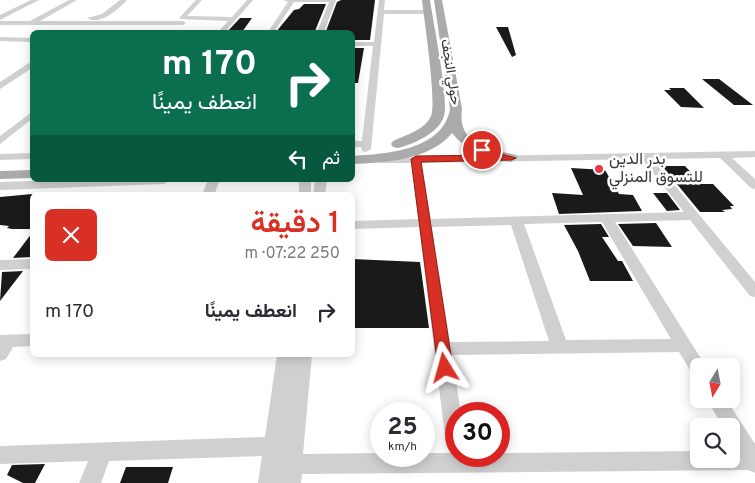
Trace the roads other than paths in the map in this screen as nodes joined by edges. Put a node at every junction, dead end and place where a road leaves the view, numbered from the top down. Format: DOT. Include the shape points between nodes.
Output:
graph roads {
  1 [pos="36,0"];
  2 [pos="74,0"];
  3 [pos="124,0"];
  4 [pos="199,0"];
  5 [pos="250,0"];
  6 [pos="286,0"];
  7 [pos="292,0"];
  8 [pos="333,0"];
  9 [pos="382,0"];
  10 [pos="426,0"];
  11 [pos="438,0"];
  12 [pos="382,12"];
  13 [pos="428,12"];
  14 [pos="0,18"];
  15 [pos="233,19"];
  16 [pos="104,20"];
  17 [pos="182,20"];
  18 [pos="0,23"];
  19 [pos="33,23"];
  20 [pos="75,23"];
  21 [pos="94,23"];
  22 [pos="429,29"];
  23 [pos="443,29"];
  24 [pos="85,30"];
  25 [pos="175,30"];
  26 [pos="224,30"];
  27 [pos="272,30"];
  28 [pos="322,30"];
  29 [pos="0,39"];
  30 [pos="18,40"];
  31 [pos="30,40"];
  32 [pos="355,44"];
  33 [pos="378,44"];
  34 [pos="0,50"];
  35 [pos="30,66"];
  36 [pos="0,86"];
  37 [pos="30,118"];
  38 [pos="454,124"];
  39 [pos="0,141"];
  40 [pos="361,153"];
  41 [pos="755,154"];
  42 [pos="723,155"];
  43 [pos="30,156"];
  44 [pos="644,156"];
  45 [pos="0,157"];
  46 [pos="511,158"];
  47 [pos="416,159"];
  48 [pos="30,162"];
  49 [pos="0,163"];
  50 [pos="30,174"];
  51 [pos="0,175"];
  52 [pos="109,182"];
  53 [pos="755,185"];
  54 [pos="0,186"];
  55 [pos="694,216"];
  56 [pos="607,219"];
  57 [pos="516,221"];
  58 [pos="425,223"];
  59 [pos="355,225"];
  60 [pos="30,264"];
  61 [pos="0,265"];
  62 [pos="755,292"];
  63 [pos="30,340"];
  64 [pos="3,345"];
  65 [pos="683,345"];
  66 [pos="560,347"];
  67 [pos="443,349"];
  68 [pos="286,357"];
  69 [pos="303,357"];
  70 [pos="691,358"];
  71 [pos="451,402"];
  72 [pos="722,408"];
  73 [pos="273,446"];
  74 [pos="103,451"];
  75 [pos="0,455"];
  76 [pos="510,455"];
  77 [pos="445,456"];
  78 [pos="754,461"];
  79 [pos="291,474"];
  80 [pos="90,483"];
  81 [pos="268,483"];
  1 -- 14 [label="street"];
  2 -- 19 [label="street"];
  3 -- 16 [label="street"];
  4 -- 17 [label="street"];
  5 -- 15 [label="street"];
  6 -- 7 [label="street"];
  7 -- 8 [label="street"];
  7 -- 27 [label="street"];
  8 -- 28 [label="street"];
  9 -- 12 [label="street"];
  10 -- 13 [label="main road, حولي النجف"];
  11 -- 23 [label="main road, حولي النجف"];
  12 -- 13 [label="street"];
  12 -- 33 [label="street"];
  13 -- 22 [label="main road, حولي النجف"];
  15 -- 17 [label="street"];
  15 -- 26 [label="street"];
  16 -- 17 [label="street"];
  16 -- 20 [label="street" via="87,18"];
  16 -- 21 [label="street"];
  17 -- 25 [label="street"];
  18 -- 19 [label="street"];
  19 -- 20 [label="street"];
  20 -- 21 [label="street"];
  21 -- 24 [label="street"];
  22 -- 23 [label="main road"];
  22 -- 40 [label="main road, حولي النجف" via="438,116 426,131 413,138"];
  23 -- 38 [label="main road, حولي النجف" via="456,109"];
  29 -- 30 [label="street"];
  30 -- 31 [label="street"];
  30 -- 34 [label="street"];
  32 -- 33 [label="street"];
  33 -- 40 [label="street"];
  35 -- 36 [label="street"];
  37 -- 39 [label="street"];
  38 -- 40 [label="main road, حولي النجف" via="430,144 409,152"];
  38 -- 46 [label="main road" via="462,137 474,146"];
  40 -- 47 [label="street"];
  41 -- 42 [label="street"];
  42 -- 44 [label="street"];
  42 -- 53 [label="street"];
  43 -- 45 [label="street"];
  44 -- 46 [label="street"];
  44 -- 55 [label="street"];
  46 -- 47 [label="street"];
  47 -- 58 [label="street"];
  48 -- 49 [label="main road"];
  50 -- 51 [label="main road"];
  52 -- 54 [label="street"];
  55 -- 56 [label="street"];
  55 -- 62 [label="street"];
  56 -- 57 [label="street"];
  56 -- 65 [label="street"];
  57 -- 58 [label="street"];
  57 -- 66 [label="street"];
  58 -- 59 [label="street"];
  58 -- 67 [label="street"];
  60 -- 61 [label="street"];
  63 -- 64 [label="street"];
  65 -- 66 [label="street"];
  65 -- 70 [label="street"];
  66 -- 67 [label="street"];
  67 -- 71 [label="street"];
  68 -- 73 [label="street"];
  69 -- 79 [label="street"];
  72 -- 78 [label="street"];
  73 -- 74 [label="street"];
  73 -- 81 [label="street"];
  74 -- 75 [label="street"];
  74 -- 80 [label="street"];
  76 -- 78 [label="street"];
  77 -- 79 [label="street"];
}
